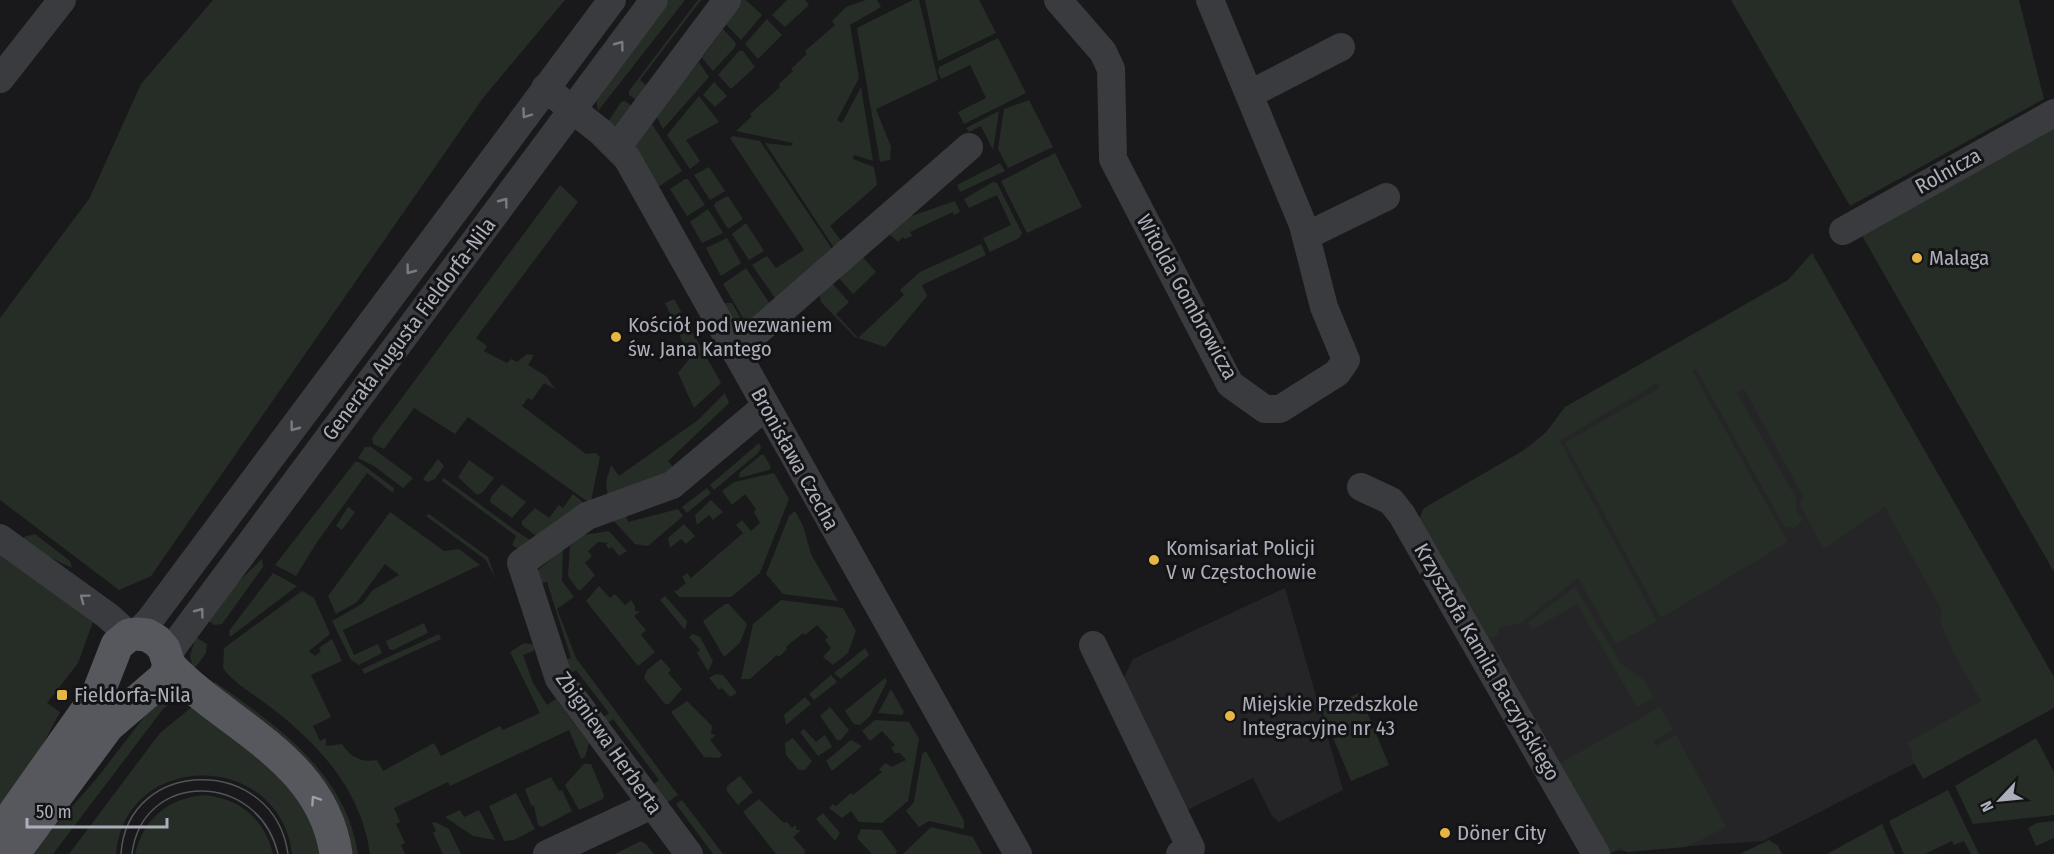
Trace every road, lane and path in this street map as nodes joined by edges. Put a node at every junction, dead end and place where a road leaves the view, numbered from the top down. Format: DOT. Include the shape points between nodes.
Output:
graph roads {
  1 [pos="62,0"];
  2 [pos="612,0"];
  3 [pos="654,0"];
  4 [pos="727,0"];
  5 [pos="1058,0"];
  6 [pos="1210,0"];
  7 [pos="1341,47"];
  8 [pos="0,79"];
  9 [pos="545,88"];
  10 [pos="1250,94"];
  11 [pos="572,108"];
  12 [pos="2054,112"];
  13 [pos="618,146"];
  14 [pos="969,147"];
  15 [pos="1386,196"];
  16 [pos="1843,231"];
  17 [pos="1306,236"];
  18 [pos="735,351"];
  19 [pos="766,406"];
  20 [pos="1361,487"];
  21 [pos="0,538"];
  22 [pos="133,635"];
  23 [pos="1093,645"];
  24 [pos="168,663"];
  25 [pos="652,805"];
  26 [pos="0,833"];
  27 [pos="13,854"];
  28 [pos="336,854"];
  29 [pos="547,854"];
  30 [pos="689,854"];
  31 [pos="1018,854"];
  32 [pos="1180,854"];
  33 [pos="1596,854"];
  1 -- 8 [label="street"];
  2 -- 9 [label="street, Generała Augusta Fieldorfa-Nila"];
  11 -- 3 [label="street, Generała Augusta Fieldorfa-Nila, one-way"];
  4 -- 13 [label="street"];
  5 -- 17 [label="street, Witolda Gombrowicza" via="1103,52 1111,69 1113,159 1118,169 1230,384 1265,409 1280,409 1338,373 1346,360 1324,307"];
  6 -- 10 [label="street, Witolda Gombrowicza"];
  7 -- 10 [label="street"];
  9 -- 11 [label="street, Bronisława Czecha"];
  9 -- 22 [label="street, Generała Augusta Fieldorfa-Nila, one-way" via="155,614"];
  10 -- 17 [label="street, Witolda Gombrowicza"];
  11 -- 13 [label="street, Bronisława Czecha"];
  24 -- 11 [label="street, Generała Augusta Fieldorfa-Nila, one-way" via="173,647"];
  12 -- 16 [label="street, Rolnicza"];
  13 -- 18 [label="street, Bronisława Czecha"];
  14 -- 18 [label="street"];
  15 -- 17 [label="street"];
  18 -- 19 [label="street, Bronisława Czecha"];
  19 -- 25 [label="street, Zbigniewa Herberta" via="672,484 587,516 521,563 559,679"];
  19 -- 31 [label="street, Bronisława Czecha"];
  20 -- 33 [label="street, Krzysztofa Kamila Baczyńskiego" via="1391,501 1402,514"];
  22 -- 21 [label="street, one-way"];
  22 -- 24 [label="main road" via="147,635 157,641"];
  22 -- 26 [label="main road, Generała Augusta Fieldorfa-Nila" via="117,645 88,710"];
  23 -- 32 [label="street" via="1191,848"];
  24 -- 27 [label="main road, Generała Augusta Fieldorfa-Nila" via="158,686 108,726"];
  28 -- 24 [label="main road, one-way" via="320,808 292,766 265,741 194,690"];
  25 -- 29 [label="street"];
  25 -- 30 [label="street, Zbigniewa Herberta"];
}
